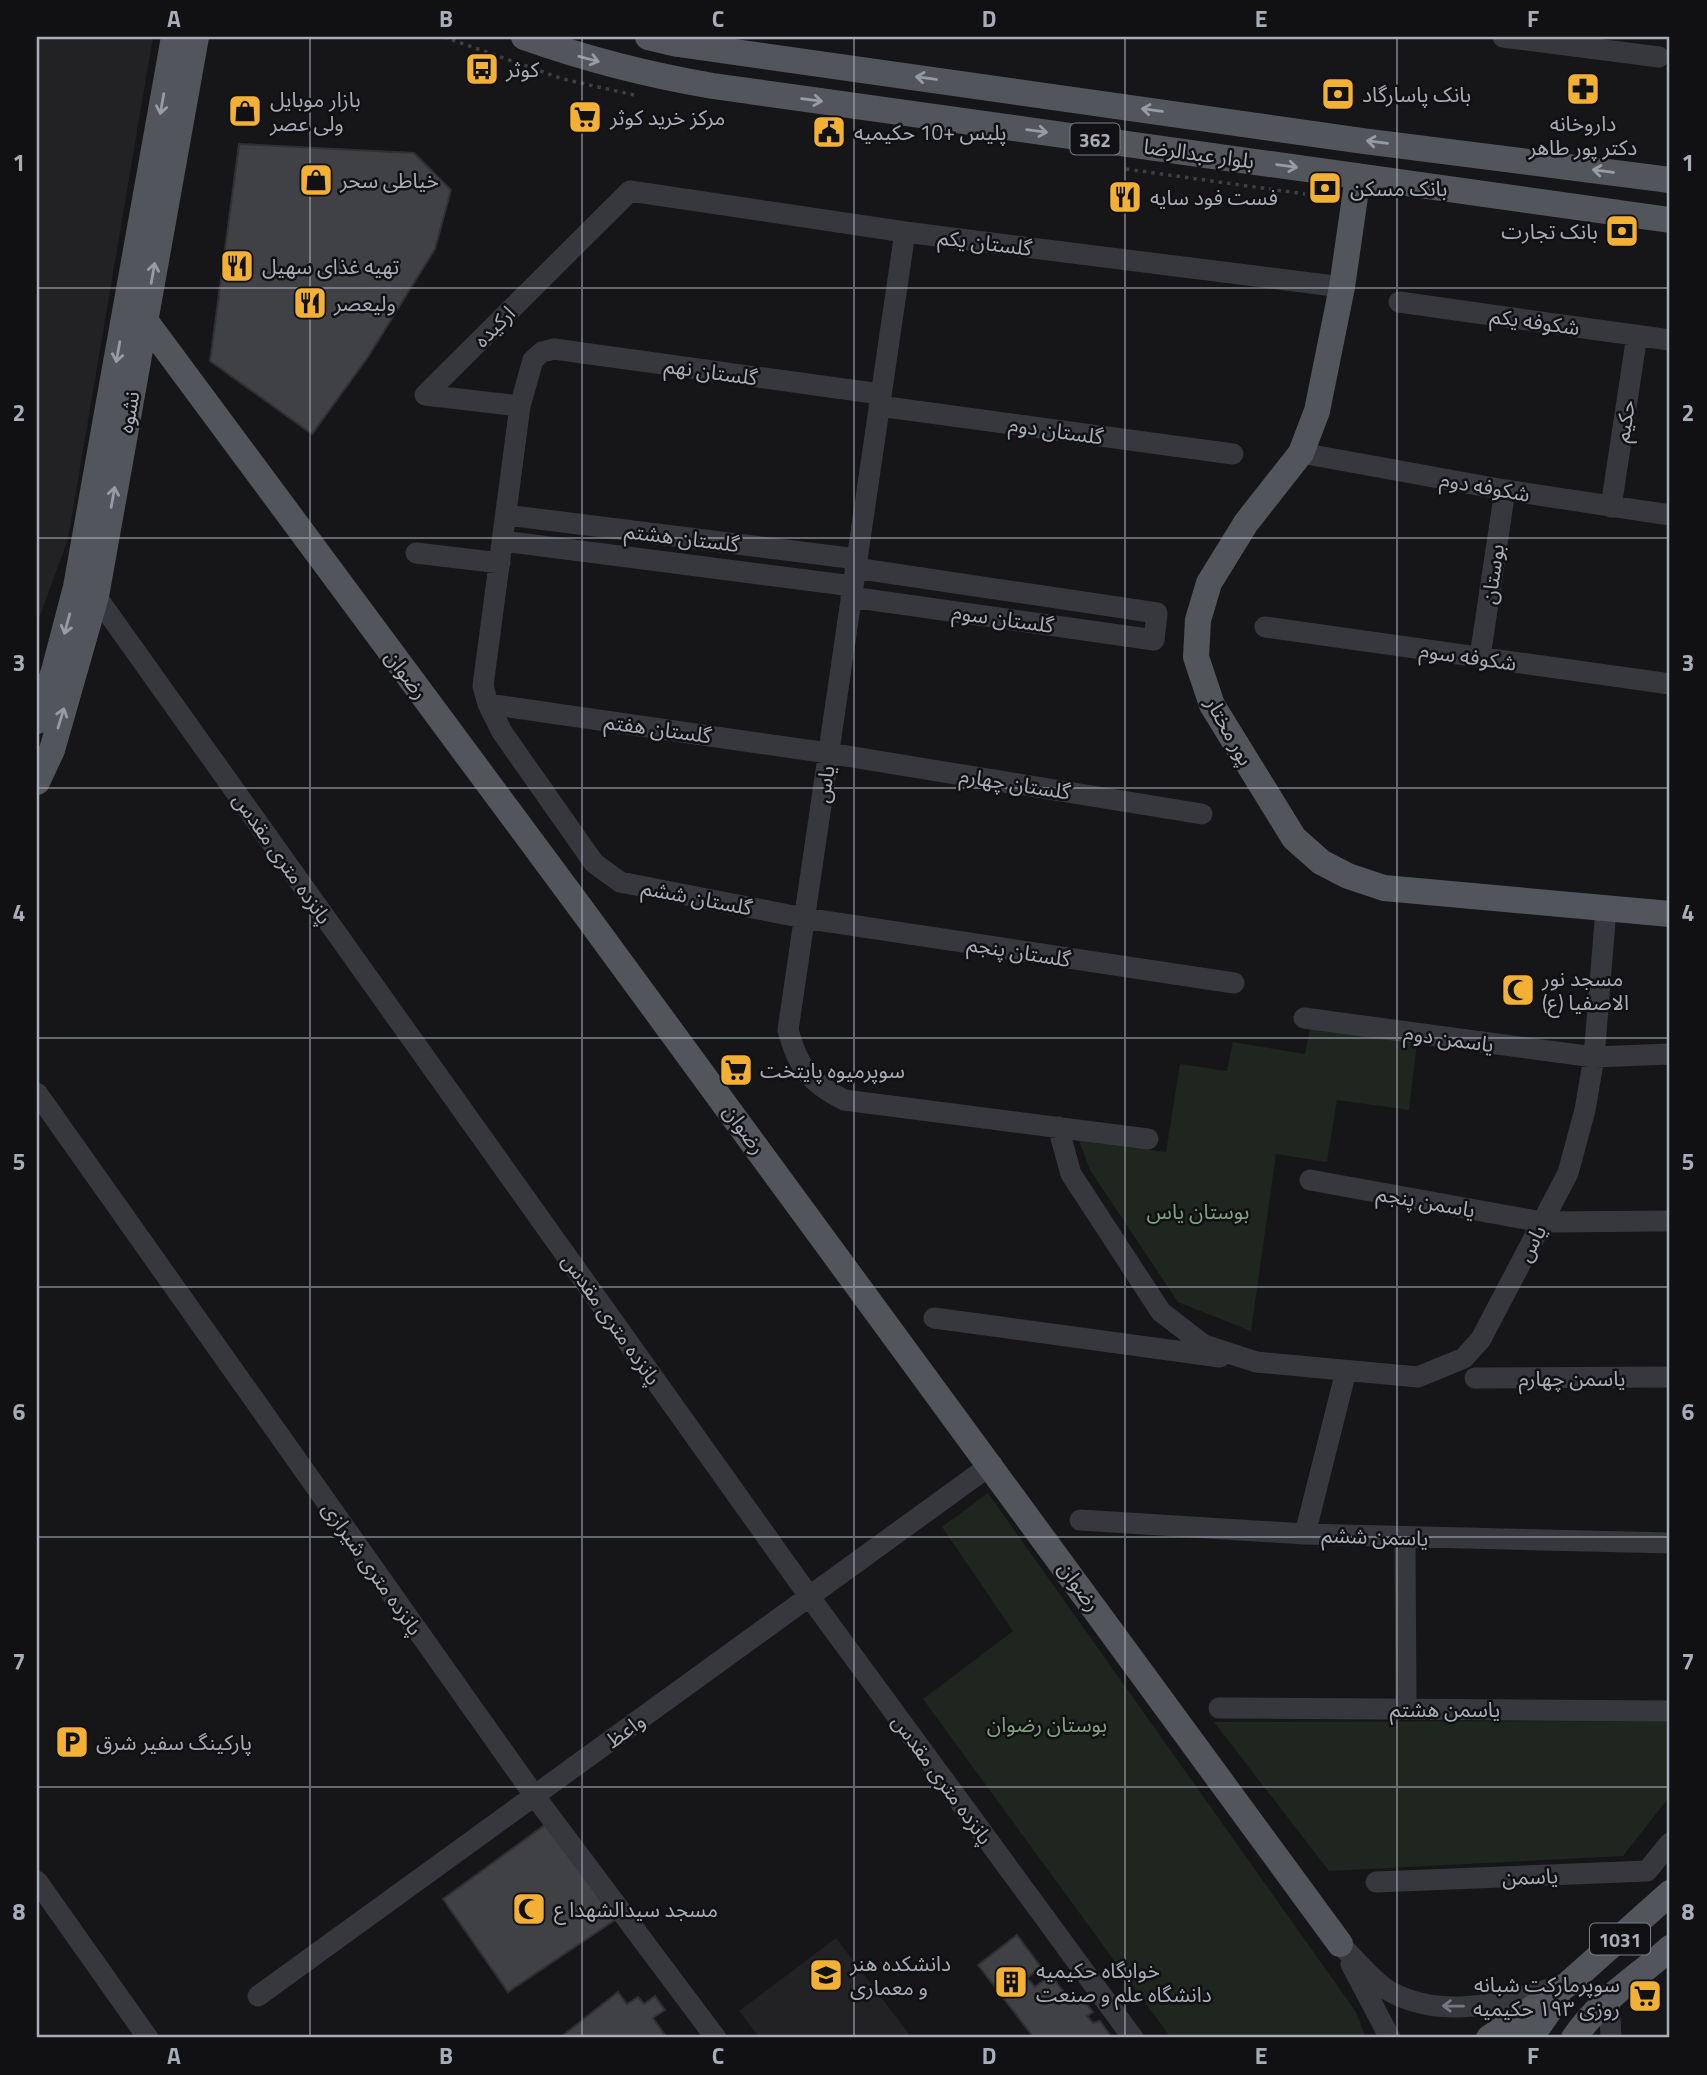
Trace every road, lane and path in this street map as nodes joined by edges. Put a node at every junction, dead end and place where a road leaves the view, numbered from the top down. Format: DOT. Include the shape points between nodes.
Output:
graph roads {
  1 [pos="174,37"];
  2 [pos="196,37"];
  3 [pos="524,37"];
  4 [pos="648,37"];
  5 [pos="1512,37"];
  6 [pos="746,44"];
  7 [pos="1659,57"];
  8 [pos="1358,176"];
  9 [pos="1670,180"];
  10 [pos="630,191"];
  11 [pos="1670,220"];
  12 [pos="905,232"];
  13 [pos="1342,287"];
  14 [pos="1399,302"];
  15 [pos="135,314"];
  16 [pos="1637,335"];
  17 [pos="1670,340"];
  18 [pos="880,400"];
  19 [pos="520,406"];
  20 [pos="1301,453"];
  21 [pos="1233,454"];
  22 [pos="1505,490"];
  23 [pos="1611,508"];
  24 [pos="506,515"];
  25 [pos="1670,516"];
  26 [pos="503,541"];
  27 [pos="416,553"];
  28 [pos="500,563"];
  29 [pos="854,577"];
  30 [pos="86,592"];
  31 [pos="1265,628"];
  32 [pos="1480,657"];
  33 [pos="1670,684"];
  34 [pos="488,704"];
  35 [pos="37,720"];
  36 [pos="828,752"];
  37 [pos="37,782"];
  38 [pos="1202,814"];
  39 [pos="1606,909"];
  40 [pos="1670,914"];
  41 [pos="804,918"];
  42 [pos="1234,983"];
  43 [pos="1304,1018"];
  44 [pos="1670,1054"];
  45 [pos="1594,1057"];
  46 [pos="37,1094"];
  47 [pos="1058,1127"];
  48 [pos="1148,1139"];
  49 [pos="1310,1180"];
  50 [pos="1670,1221"];
  51 [pos="1542,1222"];
  52 [pos="934,1318"];
  53 [pos="1256,1362"];
  54 [pos="1346,1371"];
  55 [pos="1670,1377"];
  56 [pos="1475,1378"];
  57 [pos="992,1464"];
  58 [pos="1080,1520"];
  59 [pos="1305,1534"];
  60 [pos="1405,1537"];
  61 [pos="1670,1543"];
  62 [pos="809,1596"];
  63 [pos="1219,1708"];
  64 [pos="1406,1709"];
  65 [pos="1670,1711"];
  66 [pos="534,1795"];
  67 [pos="1670,1843"];
  68 [pos="37,1881"];
  69 [pos="1376,1882"];
  70 [pos="1670,1893"];
  71 [pos="1340,1944"];
  72 [pos="1670,1948"];
  73 [pos="1568,1984"];
  74 [pos="258,1996"];
  75 [pos="1609,1996"];
  76 [pos="148,2038"];
  77 [pos="716,2038"];
  78 [pos="1133,2038"];
  79 [pos="1390,2038"];
  80 [pos="1489,2038"];
  81 [pos="1530,2038"];
  82 [pos="1574,2038"];
  83 [pos="1611,2038"];
  1 -- 15 [label="main road, نشوه, one-way"];
  15 -- 2 [label="main road, نشوه, one-way"];
  3 -- 8 [label="main road, بلوار عبدالرضا / 362, one-way" via="584,58 713,86"];
  4 -- 6 [label="main road, بلوار عبدالرضا / 362" via="678,44"];
  5 -- 7 [label="street"];
  9 -- 6 [label="main road, بلوار عبدالرضا / 362, one-way" via="1363,141"];
  8 -- 11 [label="main road, بلوار عبدالرضا / 362"];
  8 -- 13 [label="main road, پور مختار"];
  10 -- 12 [label="street, گلستان یکم"];
  10 -- 19 [label="street, ارکیده" via="425,395"];
  12 -- 13 [label="street, گلستان یکم"];
  12 -- 18 [label="street, یاس"];
  13 -- 20 [label="main road, پور مختار" via="1317,411"];
  14 -- 16 [label="street, شکوفه یکم"];
  15 -- 30 [label="main road, نشوه"];
  15 -- 57 [label="main road, رضوان"];
  16 -- 17 [label="street, شکوفه یکم"];
  16 -- 23 [label="street, حکیم"];
  18 -- 19 [label="street, گلستان نهم" via="554,349 533,360"];
  18 -- 21 [label="street, گلستان دوم"];
  18 -- 29 [label="street, یاس"];
  19 -- 24 [label="street"];
  20 -- 22 [label="street, شکوفه دوم"];
  20 -- 39 [label="main road, پور مختار" via="1246,523 1209,583 1198,620 1196,657 1212,705 1294,838 1321,862 1384,888"];
  22 -- 23 [label="street, شکوفه دوم"];
  22 -- 32 [label="street, بوستان"];
  23 -- 25 [label="street, شکوفه دوم"];
  24 -- 26 [label="street"];
  24 -- 29 [label="street, گلستان هشتم"];
  26 -- 28 [label="street"];
  26 -- 29 [label="street, گلستان هشتم"];
  27 -- 28 [label="street"];
  28 -- 34 [label="street" via="483,686"];
  29 -- 29 [label="street, گلستان سوم" via="1154,639 1157,613"];
  29 -- 36 [label="street, یاس"];
  30 -- 35 [label="main road, نشوه, one-way"];
  37 -- 30 [label="main road, نشوه, one-way" via="52,750"];
  30 -- 62 [label="street, پانزده متری مقدس"];
  31 -- 32 [label="street, شکوفه سوم"];
  32 -- 33 [label="street, شکوفه سوم"];
  34 -- 36 [label="street, گلستان هفتم"];
  34 -- 41 [label="street, گلستان ششم" via="502,732 594,863 620,882"];
  36 -- 38 [label="street, گلستان چهارم"];
  36 -- 41 [label="street, یاس"];
  39 -- 40 [label="main road, پور مختار"];
  39 -- 45 [label="street, یاس"];
  41 -- 42 [label="street, گلستان پنجم"];
  41 -- 47 [label="street, یاس" via="788,1030 806,1073 824,1089 845,1100"];
  43 -- 45 [label="street, یاسمن دوم"];
  44 -- 45 [label="street, یاسمن دوم"];
  45 -- 51 [label="street, یاس" via="1568,1173"];
  46 -- 66 [label="street, پانزده متری شیرازی"];
  47 -- 48 [label="street, یاس"];
  47 -- 53 [label="street, یاس" via="1070,1174 1161,1312 1204,1345"];
  49 -- 51 [label="street, یاسمن پنجم"];
  50 -- 51 [label="street, یاسمن پنجم"];
  51 -- 54 [label="street, یاس" via="1481,1339 1464,1358 1418,1377"];
  52 -- 53 [label="street, یاس"];
  53 -- 54 [label="street, یاس"];
  54 -- 59 [label="street"];
  55 -- 56 [label="street, یاسمن چهارم"];
  57 -- 62 [label="street, واعظ"];
  57 -- 71 [label="main road, رضوان"];
  58 -- 59 [label="street, یاسمن ششم"];
  59 -- 60 [label="street, یاسمن ششم"];
  60 -- 61 [label="street, یاسمن ششم"];
  60 -- 64 [label="street"];
  62 -- 66 [label="street, واعظ"];
  62 -- 78 [label="street, پانزده متری مقدس"];
  63 -- 64 [label="street, یاسمن هشتم"];
  64 -- 65 [label="street, یاسمن هشتم"];
  66 -- 74 [label="street, واعظ"];
  66 -- 77 [label="street, پانزده متری شیرازی"];
  67 -- 69 [label="street, یاسمن" via="1647,1871"];
  68 -- 76 [label="street"];
  70 -- 73 [label="main road, 1031"];
  73 -- 71 [label="street, one-way" via="1504,2002 1453,2007 1419,2003 1389,1992"];
  71 -- 79 [label="street"];
  72 -- 75 [label="main road, 1031"];
  73 -- 80 [label="main road, 1031"];
  73 -- 81 [label="main road"];
  75 -- 82 [label="main road, 1031"];
  75 -- 83 [label="street"];
}
